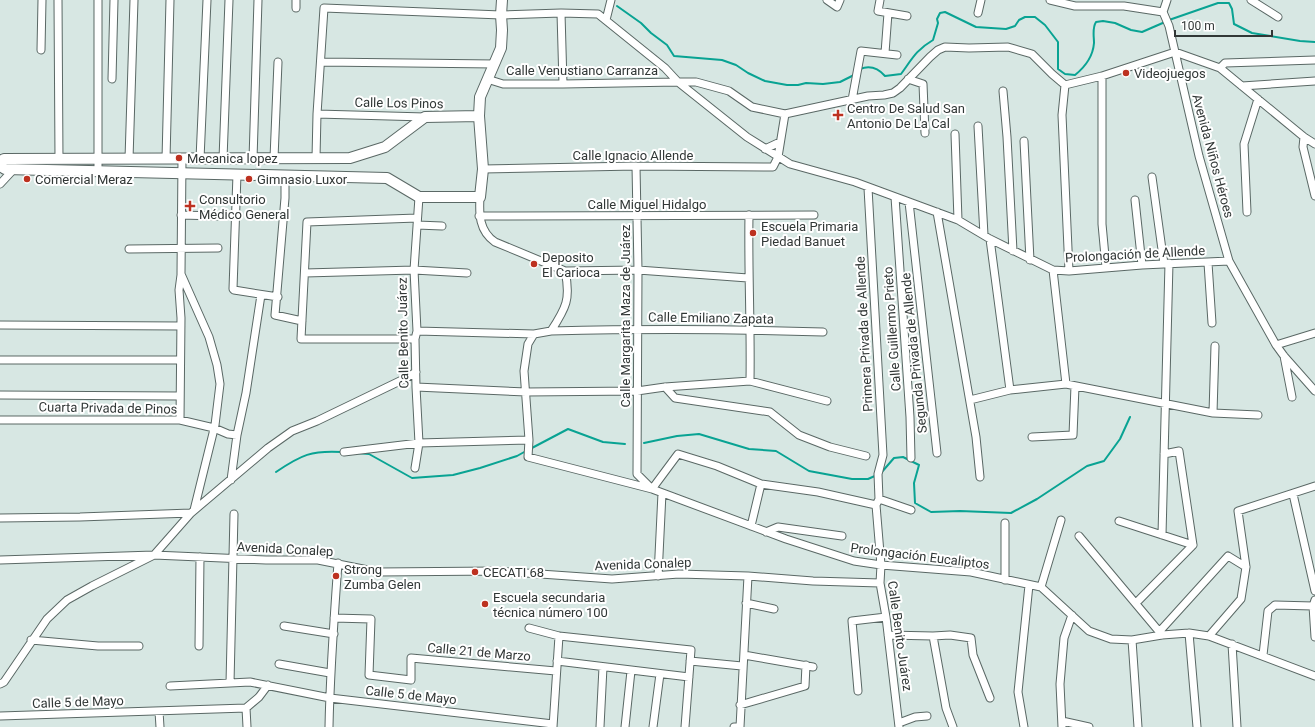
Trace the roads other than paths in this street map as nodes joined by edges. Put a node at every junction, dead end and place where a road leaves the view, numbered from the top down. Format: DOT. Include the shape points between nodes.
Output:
graph roads {
  1 [pos="42,0"];
  2 [pos="58,0"];
  3 [pos="98,0"];
  4 [pos="114,0"];
  5 [pos="134,0"];
  6 [pos="170,0"];
  7 [pos="207,0"];
  8 [pos="229,0"];
  9 [pos="258,0"];
  10 [pos="502,0"];
  11 [pos="611,0"];
  12 [pos="827,0"];
  13 [pos="840,0"];
  14 [pos="880,0"];
  15 [pos="982,0"];
  16 [pos="1050,0"];
  17 [pos="1251,0"];
  18 [pos="1075,3"];
  19 [pos="1165,5"];
  20 [pos="561,13"];
  21 [pos="888,13"];
  22 [pos="978,14"];
  23 [pos="501,15"];
  24 [pos="907,16"];
  25 [pos="1278,17"];
  26 [pos="606,20"];
  27 [pos="41,50"];
  28 [pos="1175,52"];
  29 [pos="885,53"];
  30 [pos="897,55"];
  31 [pos="1315,60"];
  32 [pos="278,62"];
  33 [pos="321,62"];
  34 [pos="495,64"];
  35 [pos="1220,68"];
  36 [pos="1102,76"];
  37 [pos="487,78"];
  38 [pos="112,79"];
  39 [pos="908,79"];
  40 [pos="1315,81"];
  41 [pos="678,82"];
  42 [pos="563,84"];
  43 [pos="1065,84"];
  44 [pos="1242,86"];
  45 [pos="1003,91"];
  46 [pos="1258,99"];
  47 [pos="852,100"];
  48 [pos="317,114"];
  49 [pos="785,114"];
  50 [pos="479,116"];
  51 [pos="425,117"];
  52 [pos="978,126"];
  53 [pos="926,133"];
  54 [pos="955,134"];
  55 [pos="1304,137"];
  56 [pos="1024,141"];
  57 [pos="780,142"];
  58 [pos="1315,144"];
  59 [pos="765,149"];
  60 [pos="778,157"];
  61 [pos="274,158"];
  62 [pos="316,158"];
  63 [pos="350,158"];
  64 [pos="58,159"];
  65 [pos="98,159"];
  66 [pos="129,159"];
  67 [pos="166,159"];
  68 [pos="182,159"];
  69 [pos="200,159"];
  70 [pos="223,159"];
  71 [pos="253,159"];
  72 [pos="0,161"];
  73 [pos="0,166"];
  74 [pos="636,166"];
  75 [pos="14,169"];
  76 [pos="483,169"];
  77 [pos="98,171"];
  78 [pos="182,173"];
  79 [pos="237,174"];
  80 [pos="285,175"];
  81 [pos="349,176"];
  82 [pos="1152,177"];
  83 [pos="0,184"];
  84 [pos="868,188"];
  85 [pos="1315,196"];
  86 [pos="419,197"];
  87 [pos="480,197"];
  88 [pos="895,197"];
  89 [pos="1135,200"];
  90 [pos="909,202"];
  91 [pos="937,212"];
  92 [pos="1247,212"];
  93 [pos="181,215"];
  94 [pos="749,215"];
  95 [pos="814,215"];
  96 [pos="217,216"];
  97 [pos="479,216"];
  98 [pos="636,217"];
  99 [pos="958,220"];
  100 [pos="417,222"];
  101 [pos="442,226"];
  102 [pos="984,235"];
  103 [pos="990,239"];
  104 [pos="181,248"];
  105 [pos="218,248"];
  106 [pos="129,249"];
  107 [pos="1013,251"];
  108 [pos="1030,260"];
  109 [pos="1229,261"];
  110 [pos="1208,262"];
  111 [pos="1167,264"];
  112 [pos="1142,265"];
  113 [pos="1106,267"];
  114 [pos="414,270"];
  115 [pos="638,270"];
  116 [pos="1052,270"];
  117 [pos="565,271"];
  118 [pos="1069,271"];
  119 [pos="305,273"];
  120 [pos="467,273"];
  121 [pos="181,274"];
  122 [pos="748,278"];
  123 [pos="261,295"];
  124 [pos="278,297"];
  125 [pos="302,321"];
  126 [pos="1212,324"];
  127 [pos="0,326"];
  128 [pos="181,326"];
  129 [pos="638,329"];
  130 [pos="417,330"];
  131 [pos="751,330"];
  132 [pos="551,331"];
  133 [pos="823,332"];
  134 [pos="1315,333"];
  135 [pos="534,334"];
  136 [pos="415,340"];
  137 [pos="1276,345"];
  138 [pos="1215,346"];
  139 [pos="1284,356"];
  140 [pos="0,360"];
  141 [pos="180,360"];
  142 [pos="416,372"];
  143 [pos="750,381"];
  144 [pos="1066,384"];
  145 [pos="1075,386"];
  146 [pos="416,387"];
  147 [pos="665,387"];
  148 [pos="1010,390"];
  149 [pos="637,391"];
  150 [pos="1315,391"];
  151 [pos="526,392"];
  152 [pos="0,395"];
  153 [pos="180,396"];
  154 [pos="1292,397"];
  155 [pos="970,400"];
  156 [pos="827,401"];
  157 [pos="1166,404"];
  158 [pos="1214,413"];
  159 [pos="1258,415"];
  160 [pos="0,420"];
  161 [pos="180,420"];
  162 [pos="214,428"];
  163 [pos="238,434"];
  164 [pos="1032,437"];
  165 [pos="529,440"];
  166 [pos="637,441"];
  167 [pos="419,443"];
  168 [pos="344,452"];
  169 [pos="937,453"];
  170 [pos="1164,454"];
  171 [pos="883,455"];
  172 [pos="866,456"];
  173 [pos="911,458"];
  174 [pos="416,468"];
  175 [pos="980,477"];
  176 [pos="231,480"];
  177 [pos="761,484"];
  178 [pos="1315,486"];
  179 [pos="652,489"];
  180 [pos="662,493"];
  181 [pos="1293,494"];
  182 [pos="878,502"];
  183 [pos="911,510"];
  184 [pos="192,512"];
  185 [pos="234,514"];
  186 [pos="0,518"];
  187 [pos="1061,520"];
  188 [pos="1118,521"];
  189 [pos="1005,523"];
  190 [pos="751,526"];
  191 [pos="766,532"];
  192 [pos="1162,535"];
  193 [pos="842,536"];
  194 [pos="1079,536"];
  195 [pos="1193,544"];
  196 [pos="154,555"];
  197 [pos="200,557"];
  198 [pos="233,558"];
  199 [pos="0,560"];
  200 [pos="338,563"];
  201 [pos="881,565"];
  202 [pos="1246,567"];
  203 [pos="658,576"];
  204 [pos="748,576"];
  205 [pos="1005,580"];
  206 [pos="880,583"];
  207 [pos="1029,585"];
  208 [pos="1041,587"];
  209 [pos="1315,591"];
  210 [pos="746,603"];
  211 [pos="1136,603"];
  212 [pos="1314,603"];
  213 [pos="774,609"];
  214 [pos="1072,615"];
  215 [pos="886,617"];
  216 [pos="334,618"];
  217 [pos="284,626"];
  218 [pos="529,628"];
  219 [pos="1161,633"];
  220 [pos="1189,633"];
  221 [pos="334,634"];
  222 [pos="888,635"];
  223 [pos="559,636"];
  224 [pos="933,636"];
  225 [pos="1209,636"];
  226 [pos="1315,637"];
  227 [pos="31,640"];
  228 [pos="1132,640"];
  229 [pos="1232,644"];
  230 [pos="139,646"];
  231 [pos="200,646"];
  232 [pos="744,655"];
  233 [pos="1262,655"];
  234 [pos="557,661"];
  235 [pos="690,661"];
  236 [pos="278,664"];
  237 [pos="742,666"];
  238 [pos="603,667"];
  239 [pos="556,671"];
  240 [pos="631,671"];
  241 [pos="330,672"];
  242 [pos="660,674"];
  243 [pos="1315,676"];
  244 [pos="689,677"];
  245 [pos="230,683"];
  246 [pos="0,684"];
  247 [pos="268,685"];
  248 [pos="170,686"];
  249 [pos="858,691"];
  250 [pos="330,698"];
  251 [pos="990,698"];
  252 [pos="740,705"];
  253 [pos="246,708"];
  254 [pos="159,711"];
  255 [pos="0,716"];
  256 [pos="927,716"];
  257 [pos="1062,724"];
  258 [pos="553,725"];
  259 [pos="899,725"];
  260 [pos="160,727"];
  261 [pos="247,727"];
  262 [pos="329,727"];
  263 [pos="600,727"];
  264 [pos="625,727"];
  265 [pos="653,727"];
  266 [pos="685,727"];
  267 [pos="734,727"];
  268 [pos="740,727"];
  269 [pos="954,727"];
  270 [pos="1024,727"];
  271 [pos="1089,727"];
  272 [pos="1138,727"];
  273 [pos="1197,727"];
  274 [pos="1237,727"];
  1 -- 27 [label="street"];
  2 -- 64 [label="street"];
  3 -- 65 [label="street"];
  4 -- 38 [label="street"];
  5 -- 66 [label="street"];
  6 -- 67 [label="street"];
  7 -- 69 [label="street"];
  8 -- 70 [label="street"];
  9 -- 71 [label="street"];
  10 -- 23 [label="street"];
  11 -- 26 [label="street"];
  12 -- 13 [label="street" via="837,7"];
  14 -- 21 [label="street" via="878,11"];
  15 -- 22 [label="street"];
  16 -- 18 [label="street"];
  17 -- 25 [label="street"];
  18 -- 19 [label="street"];
  19 -- 28 [label="street, Avenida Niños Héroes"];
  20 -- 23 [label="street"];
  20 -- 26 [label="street" via="598,14"];
  20 -- 42 [label="street"];
  21 -- 24 [label="street"];
  21 -- 29 [label="street"];
  23 -- 33 [label="street" via="324,8"];
  23 -- 34 [label="street" via="501,48"];
  26 -- 41 [label="street" via="665,68"];
  28 -- 35 [label="street"];
  28 -- 36 [label="street"];
  28 -- 109 [label="street, Avenida Niños Héroes" via="1199,156"];
  29 -- 30 [label="street"];
  29 -- 47 [label="street" via="861,51"];
  31 -- 35 [label="street" via="1225,63"];
  32 -- 61 [label="street"];
  33 -- 34 [label="street"];
  33 -- 48 [label="street"];
  34 -- 37 [label="street"];
  35 -- 44 [label="street"];
  36 -- 43 [label="street"];
  36 -- 113 [label="street" via="1102,224"];
  37 -- 42 [label="street, Calle Venustiano Carranza" via="503,84"];
  37 -- 50 [label="street" via="480,97"];
  39 -- 43 [label="street" via="938,50 945,47 1008,47 1032,54"];
  39 -- 47 [label="street" via="893,93"];
  39 -- 53 [label="street" via="923,84"];
  40 -- 44 [label="street"];
  41 -- 42 [label="street, Calle Venustiano Carranza"];
  41 -- 49 [label="street, Calle Venustiano Carranza" via="696,82 729,91 752,107"];
  41 -- 59 [label="street"];
  43 -- 118 [label="street" via="1062,115"];
  44 -- 46 [label="street"];
  45 -- 107 [label="street" via="1008,137"];
  46 -- 55 [label="street"];
  46 -- 92 [label="street" via="1244,144"];
  47 -- 49 [label="street"];
  48 -- 51 [label="street, Calle Los Pinos"];
  48 -- 62 [label="street"];
  49 -- 57 [label="street"];
  50 -- 51 [label="street, Calle Los Pinos"];
  50 -- 76 [label="street"];
  51 -- 63 [label="street" via="384,147"];
  52 -- 102 [label="street"];
  54 -- 99 [label="street"];
  55 -- 58 [label="street"];
  55 -- 85 [label="street" via="1303,147"];
  56 -- 108 [label="street"];
  57 -- 59 [label="street"];
  57 -- 60 [label="street"];
  59 -- 60 [label="street"];
  60 -- 74 [label="street, Calle Ignacio Allende" via="773,167"];
  60 -- 84 [label="street, Prolongación de Allende" via="790,164"];
  61 -- 62 [label="street"];
  61 -- 71 [label="street"];
  62 -- 63 [label="street"];
  63 -- 81 [label="street"];
  64 -- 65 [label="street"];
  64 -- 72 [label="street"];
  65 -- 66 [label="street"];
  65 -- 77 [label="street"];
  66 -- 67 [label="street"];
  67 -- 68 [label="street"];
  68 -- 69 [label="street"];
  68 -- 78 [label="street"];
  69 -- 70 [label="street"];
  70 -- 71 [label="street"];
  73 -- 75 [label="street"];
  74 -- 76 [label="street, Calle Ignacio Allende"];
  74 -- 98 [label="street, Calle Margarita Maza de Juárez"];
  75 -- 77 [label="street"];
  75 -- 83 [label="street"];
  76 -- 87 [label="street"];
  77 -- 78 [label="street"];
  78 -- 79 [label="street"];
  78 -- 93 [label="street"];
  79 -- 80 [label="street"];
  79 -- 123 [label="street" via="233,289"];
  80 -- 81 [label="street"];
  80 -- 124 [label="street"];
  81 -- 86 [label="street" via="387,178"];
  82 -- 111 [label="street"];
  84 -- 88 [label="street, Prolongación de Allende"];
  84 -- 171 [label="street, Primera Privada de Allende"];
  86 -- 87 [label="street"];
  86 -- 100 [label="street, Calle Benito Juárez"];
  87 -- 97 [label="street"];
  88 -- 90 [label="street, Prolongación de Allende"];
  88 -- 173 [label="street, Calle Guillermo Prieto"];
  89 -- 112 [label="street"];
  90 -- 91 [label="street, Prolongación de Allende"];
  90 -- 169 [label="street, Segunda Privada de Allende"];
  91 -- 99 [label="street, Prolongación de Allende"];
  91 -- 155 [label="street"];
  93 -- 96 [label="street"];
  93 -- 104 [label="street"];
  94 -- 95 [label="street, Calle Miguel Hidalgo"];
  94 -- 98 [label="street, Calle Miguel Hidalgo"];
  94 -- 122 [label="street"];
  97 -- 98 [label="street, Calle Miguel Hidalgo"];
  97 -- 117 [label="street" via="489,238"];
  98 -- 115 [label="street, Calle Margarita Maza de Juárez"];
  99 -- 102 [label="street, Prolongación de Allende"];
  100 -- 101 [label="street"];
  100 -- 114 [label="street, Calle Benito Juárez"];
  100 -- 119 [label="street" via="307,222"];
  102 -- 103 [label="street, Prolongación de Allende"];
  103 -- 107 [label="street, Prolongación de Allende"];
  103 -- 148 [label="street"];
  104 -- 105 [label="street"];
  104 -- 106 [label="street"];
  104 -- 121 [label="street"];
  107 -- 108 [label="street, Prolongación de Allende"];
  108 -- 116 [label="street, Prolongación de Allende"];
  109 -- 110 [label="street, Prolongación de Allende"];
  109 -- 137 [label="street"];
  110 -- 111 [label="street, Prolongación de Allende"];
  110 -- 126 [label="street"];
  111 -- 112 [label="street, Prolongación de Allende"];
  111 -- 157 [label="street"];
  112 -- 113 [label="street, Prolongación de Allende"];
  113 -- 118 [label="street, Prolongación de Allende"];
  114 -- 119 [label="street"];
  114 -- 120 [label="street"];
  114 -- 130 [label="street, Calle Benito Juárez"];
  115 -- 117 [label="street"];
  115 -- 122 [label="street"];
  115 -- 129 [label="street, Calle Margarita Maza de Juárez"];
  116 -- 118 [label="street, Prolongación de Allende"];
  116 -- 144 [label="street"];
  117 -- 132 [label="street" via="567,302"];
  119 -- 125 [label="street"];
  121 -- 128 [label="street"];
  121 -- 162 [label="street" via="209,337 217,365 220,384"];
  122 -- 131 [label="street"];
  123 -- 124 [label="street"];
  123 -- 163 [label="street"];
  124 -- 125 [label="street" via="275,316"];
  125 -- 136 [label="street" via="301,339"];
  127 -- 128 [label="street"];
  128 -- 141 [label="street"];
  129 -- 131 [label="street, Calle Emiliano Zapata"];
  129 -- 132 [label="street, Calle Emiliano Zapata"];
  129 -- 149 [label="street, Calle Margarita Maza de Juárez"];
  130 -- 135 [label="street"];
  130 -- 136 [label="street, Calle Benito Juárez"];
  131 -- 133 [label="street, Calle Emiliano Zapata"];
  131 -- 143 [label="street"];
  132 -- 135 [label="street, Calle Emiliano Zapata"];
  134 -- 137 [label="street"];
  135 -- 151 [label="street, Prolongación Eucaliptos" via="528,344 526,357"];
  136 -- 142 [label="street, Calle Benito Juárez"];
  137 -- 139 [label="street"];
  138 -- 158 [label="street"];
  139 -- 150 [label="street"];
  139 -- 154 [label="street"];
  140 -- 141 [label="street"];
  141 -- 153 [label="street"];
  142 -- 146 [label="street, Calle Benito Juárez"];
  142 -- 176 [label="street" via="292,431"];
  143 -- 147 [label="street"];
  143 -- 156 [label="street"];
  144 -- 145 [label="street"];
  144 -- 148 [label="street"];
  145 -- 157 [label="street"];
  145 -- 164 [label="street" via="1073,435"];
  146 -- 151 [label="street"];
  146 -- 167 [label="street, Calle Benito Juárez"];
  147 -- 149 [label="street"];
  147 -- 172 [label="street" via="675,398 770,412 799,435 830,448"];
  148 -- 155 [label="street"];
  149 -- 151 [label="street"];
  149 -- 166 [label="street, Calle Margarita Maza de Juárez"];
  151 -- 165 [label="street, Prolongación Eucaliptos"];
  152 -- 153 [label="street"];
  153 -- 161 [label="street"];
  155 -- 175 [label="street"];
  157 -- 158 [label="street"];
  157 -- 170 [label="street"];
  158 -- 159 [label="street"];
  160 -- 161 [label="street, Cuarta Privada de Pinos"];
  161 -- 162 [label="street, Cuarta Privada de Pinos"];
  162 -- 163 [label="street, Cuarta Privada de Pinos" via="228,434"];
  162 -- 184 [label="street"];
  163 -- 176 [label="street"];
  165 -- 167 [label="street"];
  165 -- 179 [label="street, Prolongación Eucaliptos" via="528,457"];
  166 -- 179 [label="street, Prolongación Eucaliptos" via="637,474"];
  167 -- 168 [label="street"];
  167 -- 174 [label="street, Calle Benito Juárez"];
  170 -- 192 [label="street"];
  170 -- 195 [label="street" via="1179,451"];
  171 -- 182 [label="street, Calle Benito Juárez" via="878,474"];
  176 -- 184 [label="street"];
  177 -- 179 [label="street" via="678,454"];
  177 -- 182 [label="street"];
  177 -- 190 [label="street"];
  178 -- 181 [label="street"];
  179 -- 180 [label="street, Prolongación Eucaliptos"];
  180 -- 190 [label="street, Prolongación Eucaliptos"];
  180 -- 203 [label="street"];
  181 -- 202 [label="street" via="1238,512"];
  181 -- 209 [label="street"];
  182 -- 183 [label="street"];
  182 -- 201 [label="street, Calle Benito Juárez"];
  184 -- 186 [label="street"];
  184 -- 196 [label="street"];
  185 -- 198 [label="street"];
  187 -- 208 [label="street"];
  188 -- 192 [label="street"];
  189 -- 205 [label="street"];
  190 -- 191 [label="street, Prolongación Eucaliptos"];
  191 -- 193 [label="street" via="778,527"];
  191 -- 201 [label="street, Prolongación Eucaliptos" via="854,561"];
  192 -- 195 [label="street"];
  194 -- 211 [label="street"];
  195 -- 211 [label="street"];
  196 -- 197 [label="street, Avenida Conalep"];
  196 -- 199 [label="street, Avenida Conalep"];
  196 -- 227 [label="street" via="67,600 47,619"];
  197 -- 198 [label="street, Avenida Conalep"];
  197 -- 231 [label="street"];
  198 -- 200 [label="street, Avenida Conalep" via="318,560"];
  198 -- 245 [label="street"];
  200 -- 203 [label="street, Avenida Conalep" via="378,572 497,571 612,579"];
  200 -- 216 [label="street"];
  201 -- 205 [label="street, Prolongación Eucaliptos" via="971,572"];
  201 -- 206 [label="street, Calle Benito Juárez"];
  202 -- 219 [label="street" via="1228,556"];
  202 -- 225 [label="street" via="1241,599"];
  203 -- 204 [label="street, Avenida Conalep"];
  204 -- 206 [label="street, Avenida Conalep" via="814,582"];
  204 -- 210 [label="street"];
  205 -- 207 [label="street, Prolongación Eucaliptos"];
  206 -- 215 [label="street, Calle Benito Juárez"];
  207 -- 208 [label="street, Prolongación Eucaliptos"];
  207 -- 270 [label="street" via="1018,692"];
  208 -- 214 [label="street"];
  210 -- 213 [label="street"];
  210 -- 232 [label="street"];
  211 -- 219 [label="street"];
  212 -- 226 [label="street"];
  212 -- 233 [label="street" via="1275,605 1268,611"];
  214 -- 228 [label="street" via="1089,631 1111,639"];
  214 -- 257 [label="street" via="1064,638 1060,684"];
  215 -- 222 [label="street, Calle Benito Juárez"];
  215 -- 249 [label="street" via="852,621"];
  216 -- 221 [label="street"];
  216 -- 239 [label="street, Calle 21 de Marzo" via="371,619 369,675 411,680 411,658"];
  217 -- 221 [label="street"];
  218 -- 223 [label="street"];
  219 -- 220 [label="street"];
  219 -- 228 [label="street"];
  220 -- 225 [label="street"];
  220 -- 273 [label="street"];
  221 -- 241 [label="street"];
  222 -- 224 [label="street"];
  222 -- 259 [label="street, Calle Benito Juárez"];
  223 -- 234 [label="street"];
  223 -- 235 [label="street" via="691,650"];
  224 -- 251 [label="street" via="950,635 968,637 972,640 973,655"];
  224 -- 269 [label="street" via="946,708"];
  225 -- 229 [label="street"];
  227 -- 230 [label="street" via="98,646"];
  227 -- 246 [label="street" via="4,682"];
  228 -- 272 [label="street"];
  229 -- 233 [label="street"];
  229 -- 274 [label="street"];
  232 -- 237 [label="street"];
  232 -- 252 [label="street" via="810,666 804,686"];
  233 -- 243 [label="street"];
  234 -- 238 [label="street"];
  234 -- 239 [label="street"];
  235 -- 237 [label="street"];
  235 -- 244 [label="street"];
  236 -- 241 [label="street"];
  237 -- 252 [label="street"];
  238 -- 240 [label="street"];
  238 -- 263 [label="street"];
  239 -- 258 [label="street"];
  240 -- 242 [label="street"];
  240 -- 264 [label="street"];
  241 -- 250 [label="street"];
  242 -- 244 [label="street"];
  242 -- 265 [label="street"];
  244 -- 266 [label="street"];
  245 -- 247 [label="street, Calle 5 de Mayo" via="250,682"];
  245 -- 248 [label="street, Calle 5 de Mayo"];
  247 -- 250 [label="street, Calle 5 de Mayo"];
  247 -- 253 [label="street"];
  250 -- 258 [label="street, Calle 5 de Mayo"];
  250 -- 262 [label="street"];
  252 -- 268 [label="street"];
  253 -- 254 [label="street, Calle 5 de Mayo"];
  253 -- 261 [label="street"];
  254 -- 255 [label="street, Calle 5 de Mayo"];
  254 -- 260 [label="street"];
  256 -- 259 [label="street" via="915,717"];
  257 -- 271 [label="street"];
  267 -- 268 [label="street"];
}
